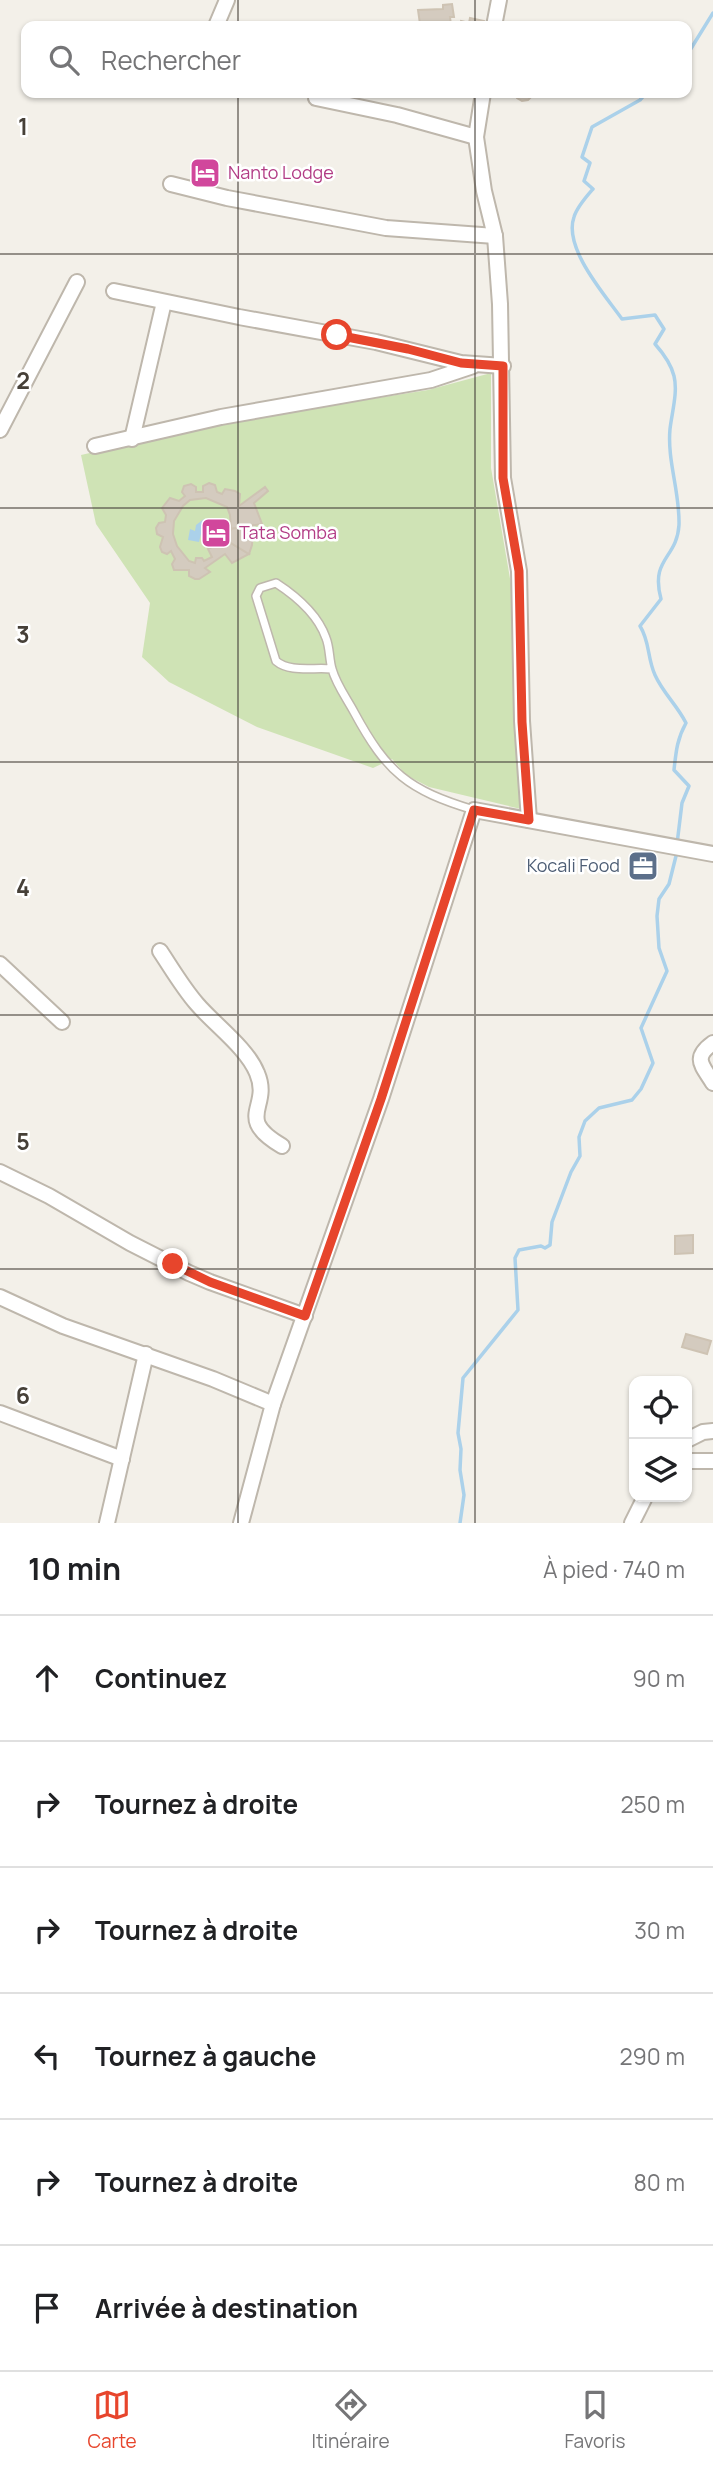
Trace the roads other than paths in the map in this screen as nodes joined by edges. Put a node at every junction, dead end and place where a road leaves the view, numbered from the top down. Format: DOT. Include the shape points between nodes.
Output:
graph roads {
  1 [pos="226,0"];
  2 [pos="499,0"];
  3 [pos="218,21"];
  4 [pos="495,21"];
  5 [pos="316,98"];
  6 [pos="482,98"];
  7 [pos="476,136"];
  8 [pos="171,184"];
  9 [pos="495,236"];
  10 [pos="77,282"];
  11 [pos="114,291"];
  12 [pos="164,302"];
  13 [pos="475,365"];
  14 [pos="503,366"];
  15 [pos="0,430"];
  16 [pos="132,439"];
  17 [pos="95,446"];
  18 [pos="332,669"];
  19 [pos="474,810"];
  20 [pos="529,820"];
  21 [pos="713,854"];
  22 [pos="160,951"];
  23 [pos="0,964"];
  24 [pos="62,1022"];
  25 [pos="713,1043"];
  26 [pos="713,1083"];
  27 [pos="282,1146"];
  28 [pos="0,1172"];
  29 [pos="0,1297"];
  30 [pos="305,1316"];
  31 [pos="146,1354"];
  32 [pos="273,1404"];
  33 [pos="0,1413"];
  34 [pos="713,1431"];
  35 [pos="689,1439"];
  36 [pos="122,1458"];
  37 [pos="692,1461"];
  38 [pos="713,1461"];
  39 [pos="642,1502"];
  40 [pos="107,1523"];
  41 [pos="241,1523"];
  42 [pos="632,1523"];
  1 -- 3 [label="street"];
  2 -- 4 [label="street"];
  5 -- 7 [label="street"];
  6 -- 7 [label="street"];
  7 -- 9 [label="street"];
  8 -- 9 [label="street" via="386,228"];
  9 -- 14 [label="street"];
  10 -- 15 [label="street"];
  11 -- 12 [label="street"];
  12 -- 13 [label="street"];
  12 -- 16 [label="street"];
  13 -- 14 [label="street"];
  13 -- 16 [label="street" via="431,380 221,417"];
  14 -- 20 [label="street" via="503,478 519,571"];
  16 -- 17 [label="street"];
  18 -- 18 [label="lane" via="290,667 276,661 256,596 260,588 276,583 312,614 327,638"];
  18 -- 19 [label="lane" via="369,741 395,772 421,790"];
  19 -- 20 [label="street"];
  19 -- 30 [label="street"];
  20 -- 21 [label="street"];
  22 -- 27 [label="street" via="195,1002 249,1058 261,1083 258,1127"];
  23 -- 24 [label="street"];
  25 -- 26 [label="street" via="700,1056"];
  28 -- 30 [label="street" via="189,1273"];
  29 -- 31 [label="street" via="63,1326"];
  30 -- 32 [label="street"];
  31 -- 32 [label="street"];
  31 -- 36 [label="street"];
  32 -- 41 [label="street"];
  33 -- 36 [label="street"];
  34 -- 35 [label="street"];
  36 -- 40 [label="street"];
  37 -- 38 [label="street"];
  39 -- 42 [label="street"];
}
